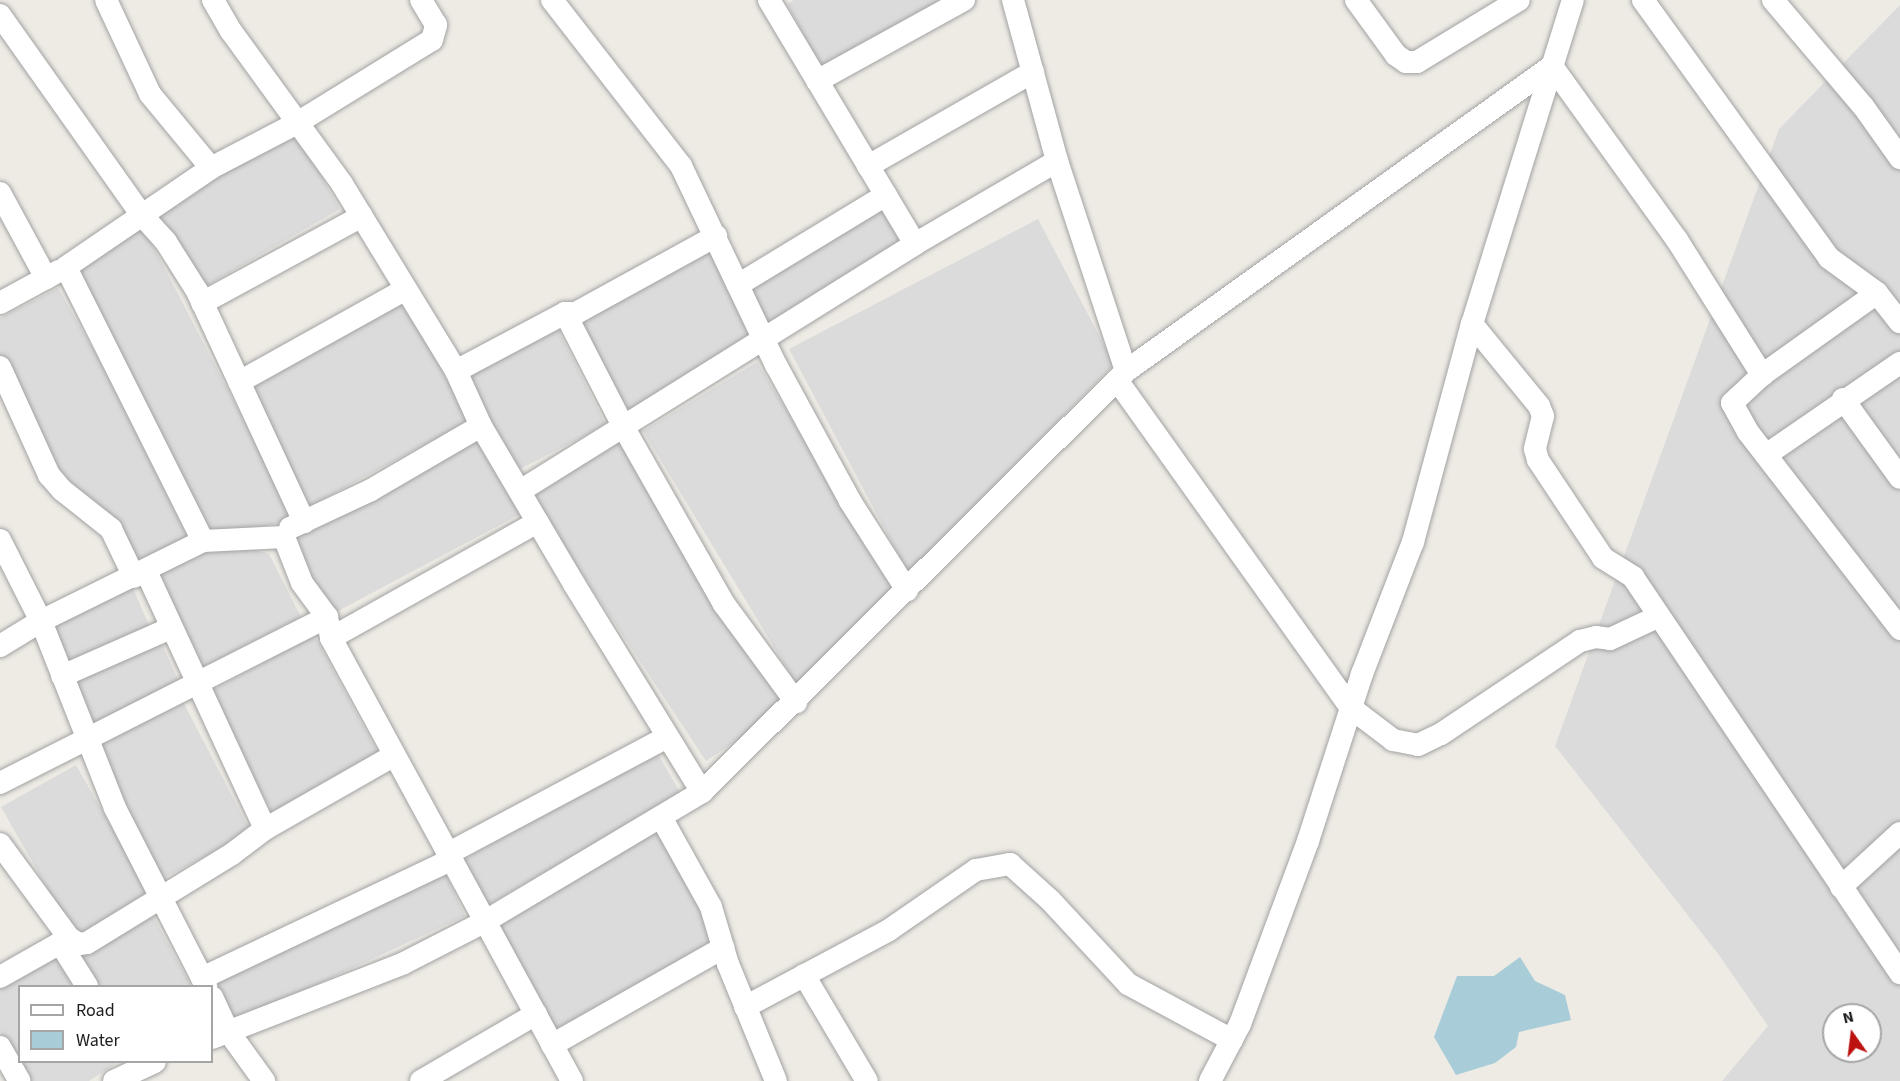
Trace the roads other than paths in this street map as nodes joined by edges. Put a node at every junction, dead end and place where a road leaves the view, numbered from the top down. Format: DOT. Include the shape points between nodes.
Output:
graph roads {
  1 [pos="105,0"];
  2 [pos="213,0"];
  3 [pos="421,0"];
  4 [pos="552,0"];
  5 [pos="769,0"];
  6 [pos="964,0"];
  7 [pos="1013,0"];
  8 [pos="1356,0"];
  9 [pos="1519,0"];
  10 [pos="1573,0"];
  11 [pos="1643,0"];
  12 [pos="1773,0"];
  13 [pos="0,15"];
  14 [pos="1552,66"];
  15 [pos="1033,72"];
  16 [pos="817,81"];
  17 [pos="297,123"];
  18 [pos="1900,158"];
  19 [pos="1058,161"];
  20 [pos="868,166"];
  21 [pos="210,168"];
  22 [pos="0,193"];
  23 [pos="886,195"];
  24 [pos="141,213"];
  25 [pos="362,216"];
  26 [pos="716,236"];
  27 [pos="915,244"];
  28 [pos="66,267"];
  29 [pos="46,278"];
  30 [pos="738,285"];
  31 [pos="406,289"];
  32 [pos="1877,293"];
  33 [pos="0,303"];
  34 [pos="202,303"];
  35 [pos="565,313"];
  36 [pos="1900,322"];
  37 [pos="1472,324"];
  38 [pos="765,342"];
  39 [pos="1900,363"];
  40 [pos="0,367"];
  41 [pos="456,371"];
  42 [pos="1121,375"];
  43 [pos="1762,375"];
  44 [pos="239,382"];
  45 [pos="1843,399"];
  46 [pos="481,426"];
  47 [pos="624,428"];
  48 [pos="1766,455"];
  49 [pos="1900,478"];
  50 [pos="520,491"];
  51 [pos="304,522"];
  52 [pos="538,522"];
  53 [pos="284,537"];
  54 [pos="0,540"];
  55 [pos="203,542"];
  56 [pos="140,574"];
  57 [pos="907,590"];
  58 [pos="1659,616"];
  59 [pos="41,621"];
  60 [pos="171,628"];
  61 [pos="329,628"];
  62 [pos="1900,629"];
  63 [pos="0,646"];
  64 [pos="62,676"];
  65 [pos="196,686"];
  66 [pos="796,702"];
  67 [pos="1351,708"];
  68 [pos="667,737"];
  69 [pos="85,739"];
  70 [pos="393,756"];
  71 [pos="0,783"];
  72 [pos="702,792"];
  73 [pos="662,817"];
  74 [pos="265,829"];
  75 [pos="1900,833"];
  76 [pos="0,844"];
  77 [pos="448,857"];
  78 [pos="1841,887"];
  79 [pos="161,898"];
  80 [pos="484,922"];
  81 [pos="65,940"];
  82 [pos="723,948"];
  83 [pos="1900,974"];
  84 [pos="804,975"];
  85 [pos="0,977"];
  86 [pos="86,985"];
  87 [pos="205,985"];
  88 [pos="210,985"];
  89 [pos="745,1007"];
  90 [pos="213,1011"];
  91 [pos="536,1014"];
  92 [pos="220,1035"];
  93 [pos="1232,1040"];
  94 [pos="552,1045"];
  95 [pos="0,1047"];
  96 [pos="141,1064"];
  97 [pos="20,1081"];
  98 [pos="114,1081"];
  99 [pos="264,1081"];
  100 [pos="421,1081"];
  101 [pos="572,1081"];
  102 [pos="776,1081"];
  103 [pos="867,1081"];
  104 [pos="1210,1081"];
  1 -- 21 [label="street" via="150,94"];
  2 -- 17 [label="street"];
  3 -- 17 [label="street" via="436,26 432,40"];
  4 -- 26 [label="street" via="681,166"];
  5 -- 16 [label="street"];
  6 -- 16 [label="street"];
  7 -- 15 [label="street"];
  8 -- 9 [label="street" via="1396,55 1406,62 1416,62"];
  10 -- 14 [label="street"];
  11 -- 32 [label="street" via="1829,258"];
  12 -- 18 [label="street" via="1863,106"];
  13 -- 24 [label="street"];
  14 -- 37 [label="street"];
  14 -- 42 [label="street"];
  14 -- 43 [label="street" via="1677,240"];
  15 -- 19 [label="street"];
  15 -- 20 [label="street"];
  16 -- 20 [label="street"];
  17 -- 21 [label="street"];
  17 -- 25 [label="street"];
  19 -- 27 [label="street"];
  19 -- 42 [label="street"];
  20 -- 23 [label="street"];
  21 -- 24 [label="street"];
  22 -- 29 [label="street"];
  23 -- 27 [label="street"];
  23 -- 30 [label="street"];
  24 -- 28 [label="street"];
  24 -- 34 [label="street" via="166,242"];
  25 -- 31 [label="street"];
  25 -- 34 [label="street"];
  26 -- 30 [label="street"];
  26 -- 35 [label="street" via="576,313"];
  27 -- 38 [label="street"];
  28 -- 29 [label="street"];
  28 -- 55 [label="street"];
  29 -- 33 [label="street"];
  30 -- 38 [label="street"];
  31 -- 41 [label="street"];
  31 -- 44 [label="street"];
  32 -- 36 [label="street"];
  32 -- 43 [label="street"];
  34 -- 44 [label="street"];
  35 -- 41 [label="street"];
  35 -- 47 [label="street"];
  37 -- 58 [label="street" via="1539,406 1543,416 1535,449 1538,460 1603,558 1633,577"];
  37 -- 67 [label="street" via="1431,462 1413,542"];
  38 -- 47 [label="street"];
  38 -- 57 [label="street" via="850,501"];
  39 -- 45 [label="street"];
  40 -- 56 [label="street" via="49,475 111,529"];
  41 -- 46 [label="street"];
  42 -- 57 [label="street"];
  42 -- 67 [label="street"];
  43 -- 48 [label="street" via="1732,402 1733,410"];
  44 -- 51 [label="street"];
  45 -- 48 [label="street"];
  45 -- 49 [label="street"];
  46 -- 50 [label="street"];
  46 -- 51 [label="street" via="371,490"];
  47 -- 50 [label="street"];
  47 -- 66 [label="street" via="724,604"];
  48 -- 62 [label="street"];
  50 -- 52 [label="street"];
  51 -- 53 [label="street" via="289,528"];
  52 -- 61 [label="street"];
  52 -- 68 [label="street"];
  53 -- 55 [label="street"];
  53 -- 61 [label="street" via="302,583"];
  54 -- 59 [label="street"];
  55 -- 56 [label="street"];
  56 -- 59 [label="street"];
  56 -- 60 [label="street"];
  57 -- 66 [label="street"];
  58 -- 67 [label="street" via="1610,639 1580,640 1441,734 1418,745 1393,740"];
  58 -- 78 [label="street"];
  59 -- 63 [label="street"];
  59 -- 64 [label="street"];
  60 -- 64 [label="street"];
  60 -- 65 [label="street"];
  61 -- 65 [label="street"];
  61 -- 70 [label="street"];
  64 -- 69 [label="street"];
  65 -- 69 [label="street"];
  65 -- 74 [label="street"];
  66 -- 72 [label="street"];
  67 -- 93 [label="street" via="1308,841"];
  68 -- 72 [label="street"];
  68 -- 77 [label="street"];
  69 -- 71 [label="street"];
  69 -- 79 [label="street"];
  70 -- 74 [label="street"];
  70 -- 77 [label="street"];
  72 -- 73 [label="street"];
  73 -- 80 [label="street"];
  73 -- 82 [label="street" via="711,907"];
  74 -- 79 [label="street"];
  75 -- 78 [label="street"];
  76 -- 81 [label="street"];
  77 -- 80 [label="street"];
  77 -- 88 [label="street"];
  78 -- 83 [label="street"];
  79 -- 81 [label="street" via="87,943"];
  79 -- 87 [label="street"];
  80 -- 91 [label="street"];
  80 -- 92 [label="street" via="404,963"];
  81 -- 85 [label="street"];
  81 -- 86 [label="street"];
  82 -- 89 [label="street"];
  82 -- 94 [label="street"];
  84 -- 89 [label="street"];
  84 -- 93 [label="street" via="889,930 976,870 1010,864 1050,900 1128,984"];
  84 -- 103 [label="street"];
  89 -- 102 [label="street"];
  90 -- 92 [label="street"];
  91 -- 94 [label="street"];
  91 -- 100 [label="street"];
  92 -- 99 [label="street"];
  93 -- 104 [label="street"];
  94 -- 101 [label="street"];
  95 -- 97 [label="street"];
  96 -- 98 [label="street"];
}
